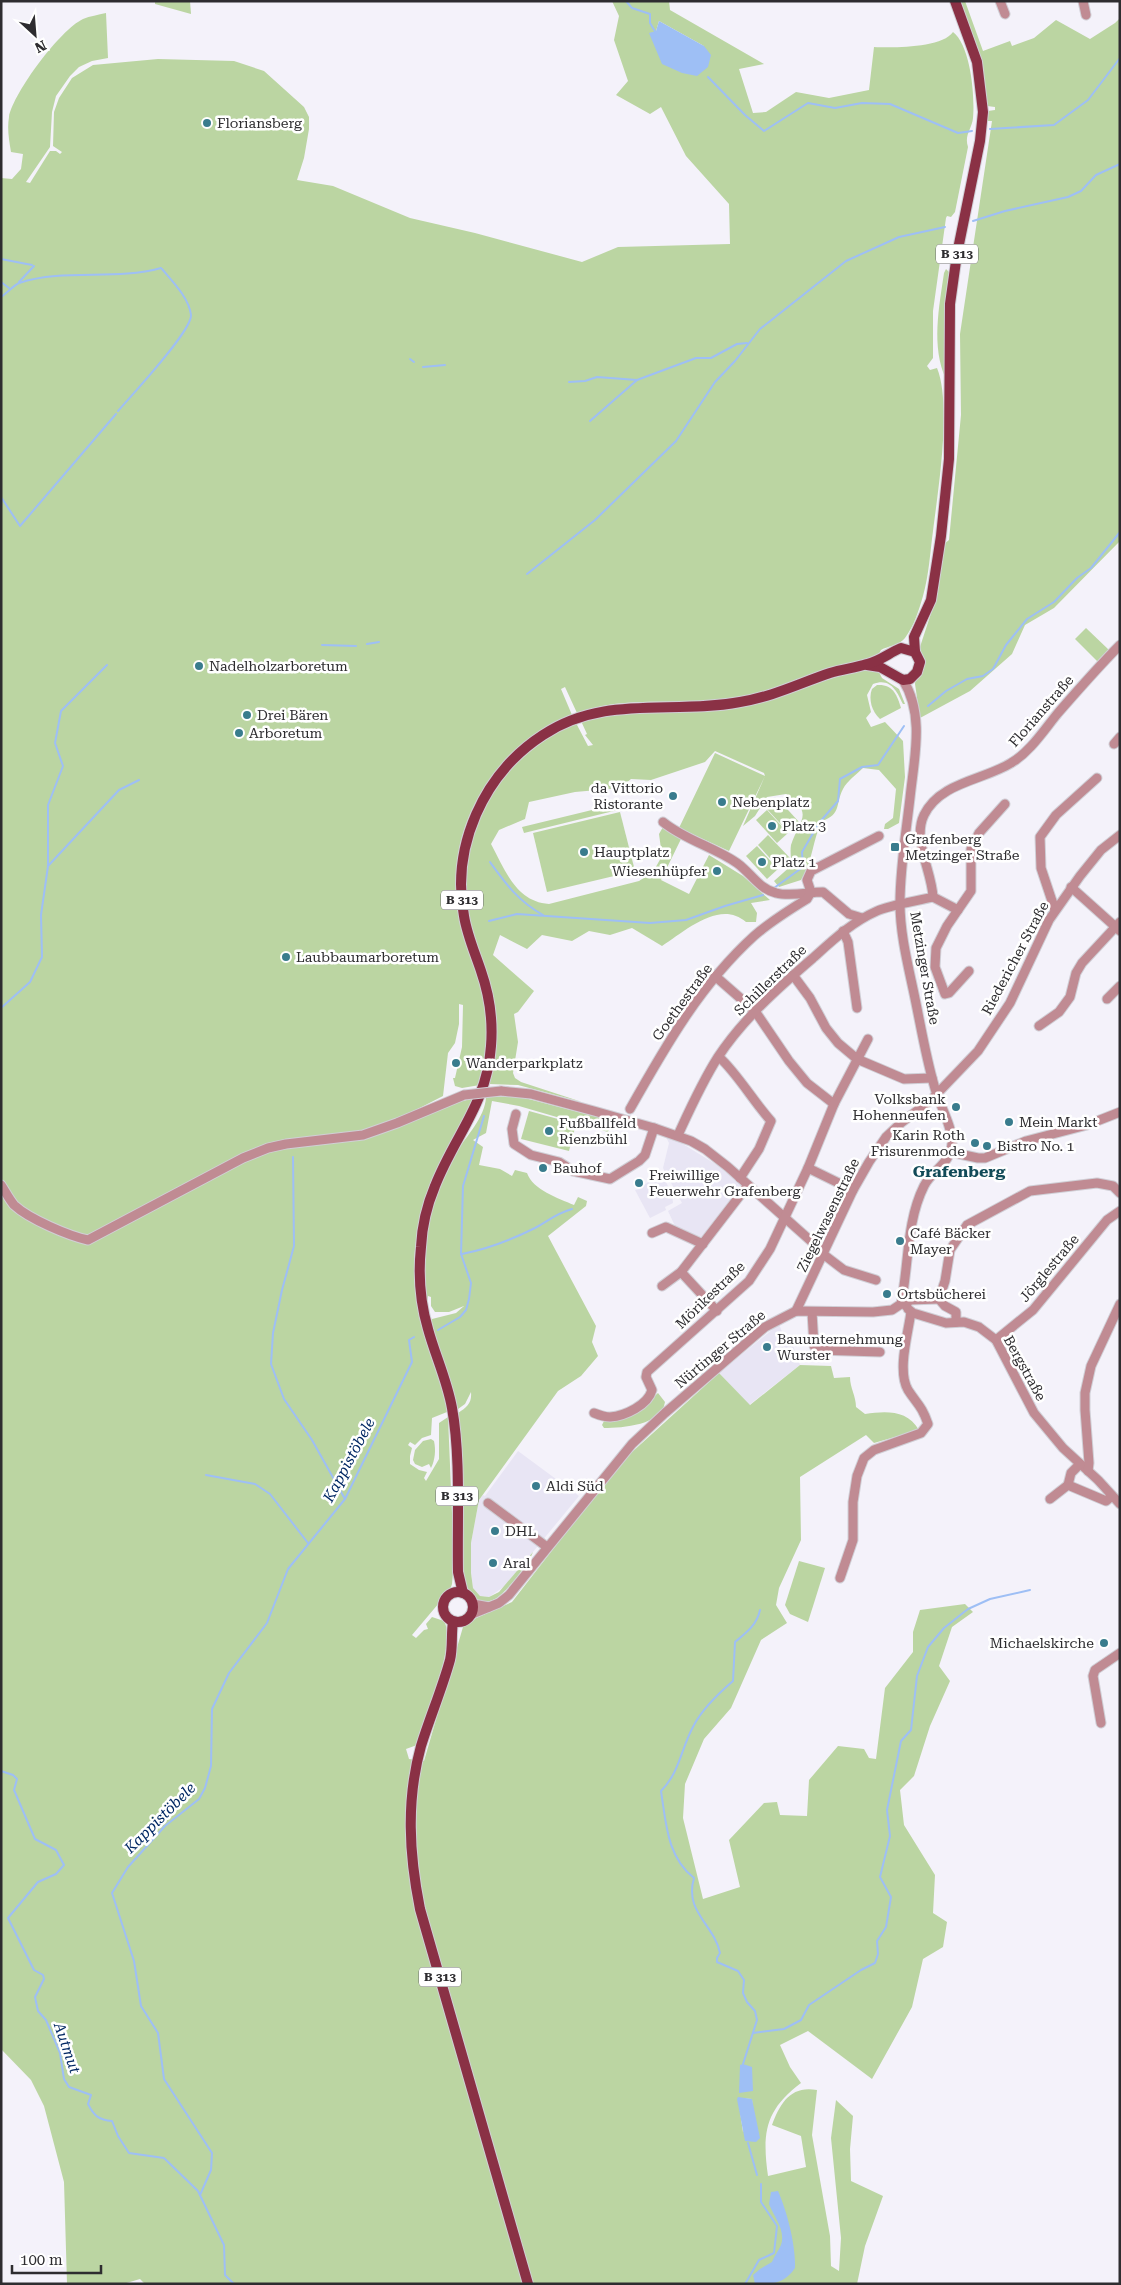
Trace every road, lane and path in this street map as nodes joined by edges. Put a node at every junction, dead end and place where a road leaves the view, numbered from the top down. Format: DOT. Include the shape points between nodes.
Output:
graph roads {
  1 [pos="955,1"];
  2 [pos="1000,1"];
  3 [pos="1083,1"];
  4 [pos="1005,14"];
  5 [pos="1086,14"];
  6 [pos="1120,645"];
  7 [pos="910,650"];
  8 [pos="890,656"];
  9 [pos="866,665"];
  10 [pos="890,671"];
  11 [pos="914,677"];
  12 [pos="902,680"];
  13 [pos="911,695"];
  14 [pos="1096,778"];
  15 [pos="1005,804"];
  16 [pos="664,822"];
  17 [pos="1120,835"];
  18 [pos="879,836"];
  19 [pos="1071,887"];
  20 [pos="811,892"];
  21 [pos="933,897"];
  22 [pos="900,906"];
  23 [pos="958,910"];
  24 [pos="1055,910"];
  25 [pos="862,918"];
  26 [pos="1118,927"];
  27 [pos="843,931"];
  28 [pos="969,971"];
  29 [pos="793,975"];
  30 [pos="715,976"];
  31 [pos="1120,986"];
  32 [pos="1107,999"];
  33 [pos="857,1008"];
  34 [pos="755,1011"];
  35 [pos="1039,1026"];
  36 [pos="868,1038"];
  37 [pos="719,1057"];
  38 [pos="857,1058"];
  39 [pos="932,1078"];
  40 [pos="936,1094"];
  41 [pos="834,1104"];
  42 [pos="630,1109"];
  43 [pos="516,1114"];
  44 [pos="1118,1116"];
  45 [pos="654,1128"];
  46 [pos="678,1136"];
  47 [pos="950,1152"];
  48 [pos="808,1168"];
  49 [pos="740,1178"];
  50 [pos="1,1185"];
  51 [pos="748,1185"];
  52 [pos="853,1190"];
  53 [pos="1120,1193"];
  54 [pos="1120,1211"];
  55 [pos="785,1218"];
  56 [pos="652,1233"];
  57 [pos="703,1244"];
  58 [pos="822,1254"];
  59 [pos="681,1272"];
  60 [pos="876,1280"];
  61 [pos="662,1286"];
  62 [pos="939,1299"];
  63 [pos="1120,1304"];
  64 [pos="906,1308"];
  65 [pos="717,1311"];
  66 [pos="796,1311"];
  67 [pos="812,1312"];
  68 [pos="956,1322"];
  69 [pos="996,1340"];
  70 [pos="880,1352"];
  71 [pos="594,1414"];
  72 [pos="1080,1464"];
  73 [pos="1088,1471"];
  74 [pos="1068,1485"];
  75 [pos="1112,1496"];
  76 [pos="1050,1499"];
  77 [pos="488,1503"];
  78 [pos="1120,1504"];
  79 [pos="547,1547"];
  80 [pos="458,1572"];
  81 [pos="840,1578"];
  82 [pos="452,1593"];
  83 [pos="463,1593"];
  84 [pos="473,1609"];
  85 [pos="457,1622"];
  86 [pos="1120,1654"];
  87 [pos="1101,1723"];
  88 [pos="528,2284"];
  1 -- 7 [label="main road, B 313" via="976,62 983,112 950,304 949,459 941,536 931,600"];
  2 -- 4 [label="street"];
  3 -- 5 [label="street"];
  6 -- 21 [label="street, Florianstraße" via="1022,756 991,774 965,782 948,792 924,814 919,831"];
  7 -- 8 [label="main road" via="896,650"];
  7 -- 11 [label="main road" via="920,662"];
  8 -- 9 [label="main road, B 313"];
  8 -- 10 [label="main road"];
  9 -- 10 [label="main road, B 313"];
  9 -- 80 [label="main road, B 313" via="848,667 790,689 740,702 710,707 622,708 574,719 542,735 521,751 491,786 480,805 465,847 461,895 470,942 487,995 491,1051 476,1107 443,1167 429,1204 419,1266 428,1328 454,1419"];
  10 -- 12 [label="main road"];
  11 -- 12 [label="main road"];
  11 -- 13 [label="street, Metzinger Straße"];
  12 -- 13 [label="street, Metzinger Straße"];
  13 -- 22 [label="street, Metzinger Straße" via="916,745"];
  14 -- 24 [label="street" via="1056,816 1040,837 1041,868"];
  15 -- 23 [label="street" via="979,833 971,849 971,891"];
  16 -- 20 [label="street" via="678,833 724,854 767,890 786,895"];
  17 -- 19 [label="street, Riedericher Straße" via="1101,850"];
  18 -- 20 [label="street" via="811,871 807,880"];
  19 -- 24 [label="street, Riedericher Straße"];
  19 -- 26 [label="street"];
  20 -- 25 [label="street" via="823,892 849,914"];
  20 -- 30 [label="street, Goethestraße" via="807,899 754,936"];
  21 -- 22 [label="street"];
  21 -- 23 [label="street"];
  22 -- 25 [label="street, Schillerstraße"];
  22 -- 39 [label="street, Metzinger Straße" via="906,953"];
  23 -- 28 [label="street" via="936,948 935,967 945,994"];
  24 -- 40 [label="street, Riedericher Straße" via="1010,1003 978,1051"];
  25 -- 27 [label="street, Schillerstraße"];
  26 -- 35 [label="street" via="1082,963 1070,997 1060,1012"];
  27 -- 29 [label="street, Schillerstraße"];
  27 -- 33 [label="street" via="848,942"];
  29 -- 34 [label="street, Schillerstraße"];
  29 -- 38 [label="street" via="826,1028"];
  30 -- 34 [label="street"];
  30 -- 42 [label="street, Goethestraße" via="669,1041"];
  31 -- 32 [label="street"];
  34 -- 37 [label="street, Schillerstraße"];
  34 -- 41 [label="street" via="789,1062"];
  36 -- 38 [label="street, Mörikestraße"];
  37 -- 46 [label="street, Schillerstraße" via="696,1095"];
  37 -- 49 [label="street" via="771,1121 760,1149"];
  38 -- 39 [label="street" via="904,1079"];
  38 -- 41 [label="street, Mörikestraße"];
  39 -- 40 [label="street, Metzinger Straße"];
  40 -- 47 [label="street, Metzinger Straße" via="951,1135"];
  40 -- 52 [label="street, Ziegelwasenstraße" via="886,1138"];
  41 -- 48 [label="street, Mörikestraße"];
  43 -- 45 [label="street" via="512,1129 514,1144 531,1155 559,1162 573,1171 607,1179 614,1178 645,1155"];
  44 -- 47 [label="street" via="1026,1141 986,1158"];
  45 -- 46 [label="street"];
  45 -- 50 [label="street, bridge" via="530,1094 501,1090 464,1095 363,1135 286,1144 243,1158 88,1240 27,1215 13,1204"];
  46 -- 49 [label="street" via="705,1149"];
  47 -- 64 [label="street" via="919,1197 907,1249"];
  48 -- 52 [label="street"];
  48 -- 55 [label="street, Mörikestraße"];
  49 -- 51 [label="street"];
  51 -- 55 [label="street"];
  51 -- 57 [label="street"];
  52 -- 58 [label="street, Ziegelwasenstraße"];
  53 -- 62 [label="street" via="1113,1186 1097,1183 1030,1191 967,1225 950,1250"];
  54 -- 69 [label="street, Jörglestraße" via="1106,1220 1033,1310"];
  55 -- 58 [label="street"];
  55 -- 65 [label="street, Mörikestraße" via="749,1281"];
  56 -- 57 [label="street" via="666,1227"];
  57 -- 59 [label="street"];
  58 -- 60 [label="street" via="844,1270"];
  58 -- 66 [label="street, Ziegelwasenstraße"];
  59 -- 61 [label="street"];
  59 -- 65 [label="street"];
  62 -- 64 [label="street" via="912,1300"];
  62 -- 68 [label="street" via="956,1312"];
  63 -- 73 [label="street" via="1091,1366 1084,1410 1090,1463"];
  64 -- 67 [label="street"];
  64 -- 68 [label="street, Bergstraße" via="946,1323"];
  64 -- 81 [label="street" via="902,1374 908,1389 922,1407 928,1424 921,1433 874,1450 864,1458 853,1502 853,1540"];
  65 -- 71 [label="street, Mörikestraße" via="646,1372 652,1390 642,1404 624,1414 608,1417"];
  66 -- 67 [label="street"];
  66 -- 79 [label="street, Nürtinger Straße" via="765,1328 642,1434"];
  67 -- 70 [label="street" via="817,1350"];
  68 -- 69 [label="street, Bergstraße" via="978,1327"];
  69 -- 72 [label="street, Bergstraße" via="1034,1413"];
  72 -- 73 [label="street, Bergstraße"];
  72 -- 74 [label="street" via="1071,1473"];
  73 -- 75 [label="street, Bergstraße"];
  74 -- 75 [label="street" via="1106,1501"];
  74 -- 76 [label="street"];
  75 -- 78 [label="street, Bergstraße"];
  77 -- 79 [label="street"];
  79 -- 84 [label="street, Nürtinger Straße" via="509,1595 490,1607"];
  80 -- 82 [label="main road, B 313"];
  80 -- 83 [label="main road, B 313"];
  82 -- 83 [label="main road"];
  82 -- 85 [label="main road" via="444,1601 443,1609 445,1616"];
  83 -- 84 [label="main road" via="471,1599"];
  84 -- 85 [label="main road" via="465,1621"];
  85 -- 88 [label="main road, B 313" via="440,1694 421,1747 414,1780 410,1840 413,1874"];
  86 -- 87 [label="street" via="1095,1670"];
}
